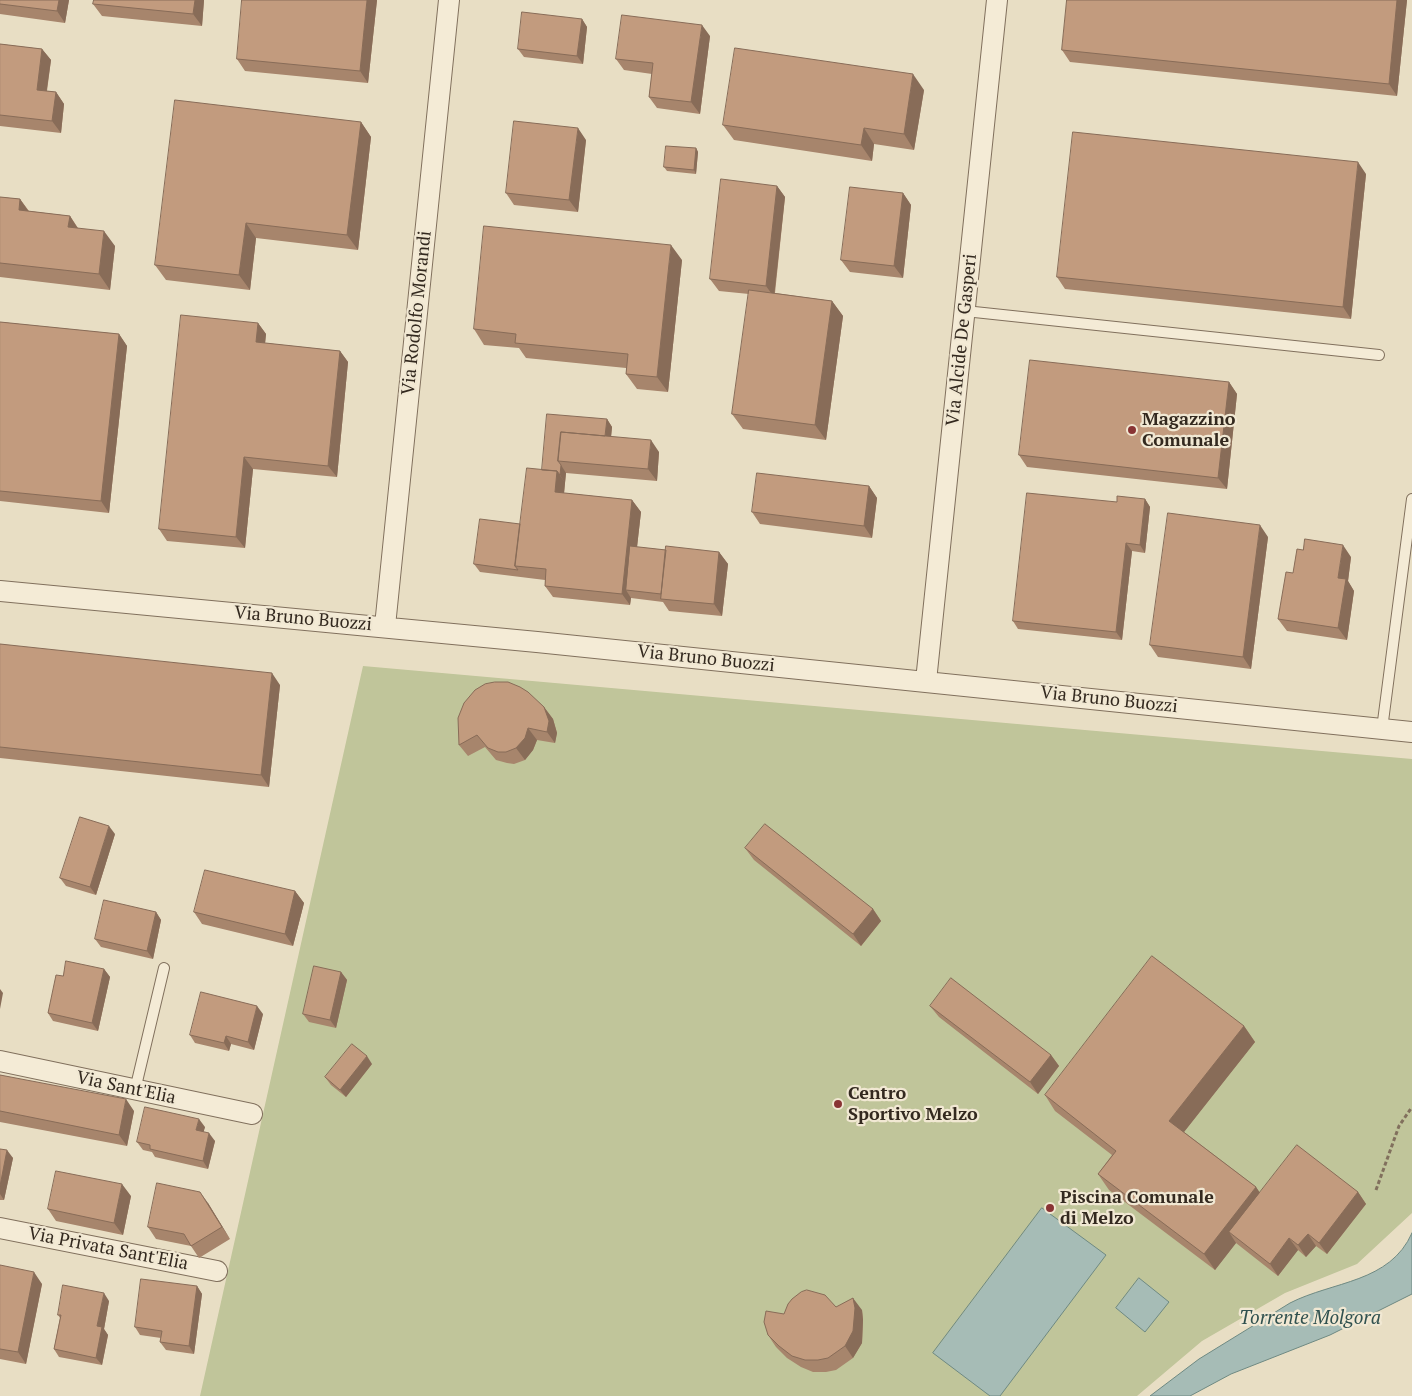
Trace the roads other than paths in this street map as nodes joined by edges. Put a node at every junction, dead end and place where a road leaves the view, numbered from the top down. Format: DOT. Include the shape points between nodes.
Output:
graph roads {
  1 [pos="449,0"];
  2 [pos="997,0"];
  3 [pos="965,311"];
  4 [pos="1379,355"];
  5 [pos="1412,499"];
  6 [pos="0,591"];
  7 [pos="385,626"];
  8 [pos="926,681"];
  9 [pos="1382,729"];
  10 [pos="1412,732"];
  11 [pos="164,968"];
  12 [pos="0,1061"];
  13 [pos="135,1090"];
  14 [pos="252,1114"];
  15 [pos="0,1228"];
  16 [pos="217,1271"];
  1 -- 7 [label="street, Via Rodolfo Morandi"];
  2 -- 3 [label="street, Via Alcide De Gasperi"];
  3 -- 4 [label="lane"];
  3 -- 8 [label="street, Via Alcide De Gasperi"];
  5 -- 9 [label="lane"];
  6 -- 7 [label="street, Via Bruno Buozzi"];
  7 -- 8 [label="street, Via Bruno Buozzi"];
  8 -- 9 [label="street, Via Bruno Buozzi"];
  9 -- 10 [label="street, Via Bruno Buozzi"];
  11 -- 13 [label="lane"];
  12 -- 13 [label="street, Via Sant'Elia"];
  13 -- 14 [label="street, Via Sant'Elia"];
  15 -- 16 [label="street, Via Privata Sant'Elia"];
}
